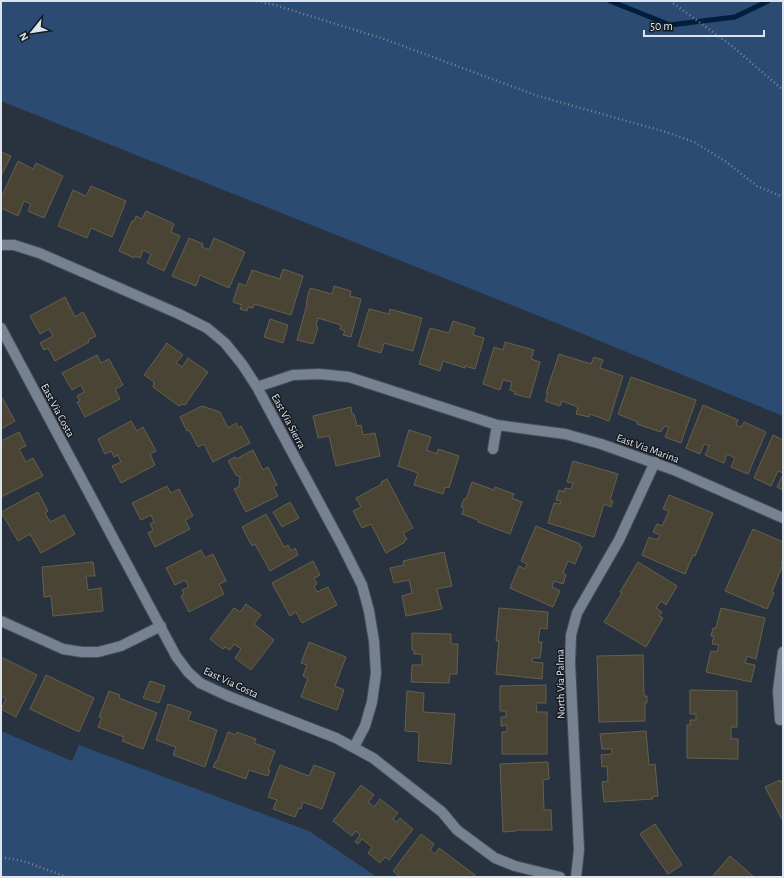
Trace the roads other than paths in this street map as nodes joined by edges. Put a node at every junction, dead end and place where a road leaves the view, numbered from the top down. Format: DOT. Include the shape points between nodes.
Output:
graph roads {
  1 [pos="1,246"];
  2 [pos="1,328"];
  3 [pos="257,387"];
  4 [pos="497,425"];
  5 [pos="493,449"];
  6 [pos="655,462"];
  7 [pos="783,518"];
  8 [pos="1,622"];
  9 [pos="161,626"];
  10 [pos="783,652"];
  11 [pos="780,720"];
  12 [pos="354,747"];
  13 [pos="560,877"];
  14 [pos="576,877"];
  1 -- 3 [label="street, East Via Sierra" via="14,245 39,253 207,328 225,343"];
  2 -- 9 [label="street, East Via Costa"];
  3 -- 4 [label="street, East Via Marina" via="293,375 349,377"];
  3 -- 12 [label="street, East Via Sierra" via="362,585 374,641 376,673 365,726"];
  4 -- 5 [label="street"];
  4 -- 6 [label="street, East Via Marina" via="565,434"];
  6 -- 7 [label="street, East Via Marina"];
  6 -- 14 [label="street, North Via Palma" via="619,540 577,613 571,635 570,664 579,850"];
  8 -- 9 [label="street" via="63,649 82,652 98,652 121,646"];
  9 -- 12 [label="street, East Via Costa" via="176,656 200,683"];
  10 -- 11 [label="street" via="778,691"];
  12 -- 13 [label="street, East Via Costa" via="373,758 427,799 457,830 495,858 515,866"];
}
